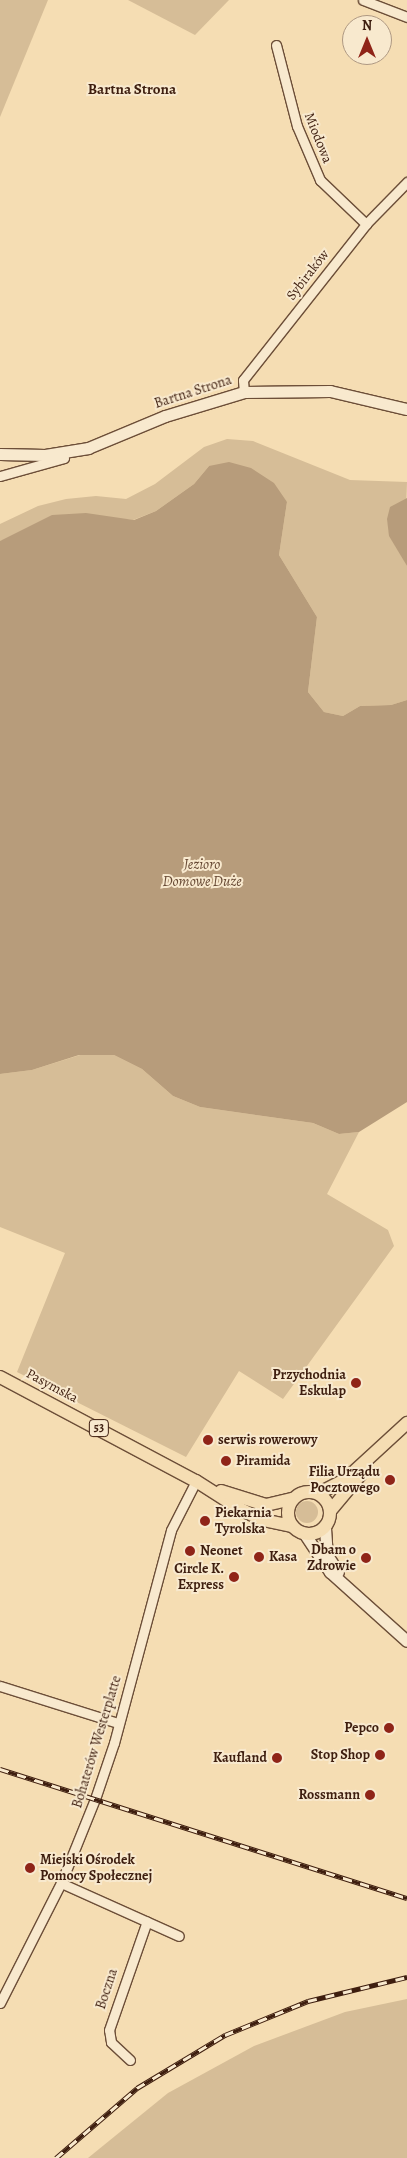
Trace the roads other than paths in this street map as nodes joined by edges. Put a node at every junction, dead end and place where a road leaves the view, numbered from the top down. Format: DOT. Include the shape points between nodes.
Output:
graph roads {
  1 [pos="363,0"];
  2 [pos="407,17"];
  3 [pos="276,45"];
  4 [pos="407,182"];
  5 [pos="366,224"];
  6 [pos="244,392"];
  7 [pos="407,409"];
  8 [pos="64,453"];
  9 [pos="0,454"];
  10 [pos="0,476"];
  11 [pos="0,1377"];
  12 [pos="407,1423"];
  13 [pos="386,1442"];
  14 [pos="196,1481"];
  15 [pos="318,1493"];
  16 [pos="292,1499"];
  17 [pos="331,1510"];
  18 [pos="292,1526"];
  19 [pos="324,1528"];
  20 [pos="304,1533"];
  21 [pos="354,1591"];
  22 [pos="405,1634"];
  23 [pos="0,1686"];
  24 [pos="118,1723"];
  25 [pos="61,1883"];
  26 [pos="147,1921"];
  27 [pos="179,1936"];
  28 [pos="0,2003"];
  29 [pos="130,2060"];
  1 -- 2 [label="street"];
  3 -- 5 [label="street, Miodowa" via="297,126 320,180"];
  4 -- 5 [label="street, Sybiraków"];
  5 -- 6 [label="street, Sybiraków" via="243,380"];
  6 -- 7 [label="street, Bartna Strona" via="330,391"];
  6 -- 8 [label="street, Bartna Strona" via="198,404 88,448"];
  8 -- 9 [label="street"];
  8 -- 10 [label="street, Bartna Strona" via="64,458"];
  11 -- 14 [label="main road, Pasymska / 53"];
  12 -- 13 [label="main road, 53"];
  13 -- 15 [label="main road, 53" via="338,1485"];
  13 -- 17 [label="main road, 53"];
  14 -- 16 [label="main road, Pasymska / 53" via="266,1505"];
  14 -- 18 [label="main road, Pasymska / 53" via="263,1520"];
  14 -- 24 [label="street, Bohaterów Westerplatte" via="171,1530"];
  15 -- 16 [label="main road, 53" via="308,1492"];
  15 -- 17 [label="main road"];
  16 -- 18 [label="main road" via="288,1515"];
  17 -- 19 [label="main road, 53"];
  18 -- 20 [label="main road, 53"];
  19 -- 20 [label="main road"];
  19 -- 21 [label="street" via="327,1554"];
  20 -- 21 [label="street" via="330,1572"];
  21 -- 22 [label="street"];
  23 -- 24 [label="street"];
  24 -- 25 [label="street, Bohaterów Westerplatte" via="95,1799"];
  25 -- 26 [label="street"];
  25 -- 28 [label="street, Bohaterów Westerplatte"];
  26 -- 27 [label="street"];
  26 -- 29 [label="street, Boczna" via="109,2030 111,2042"];
}
